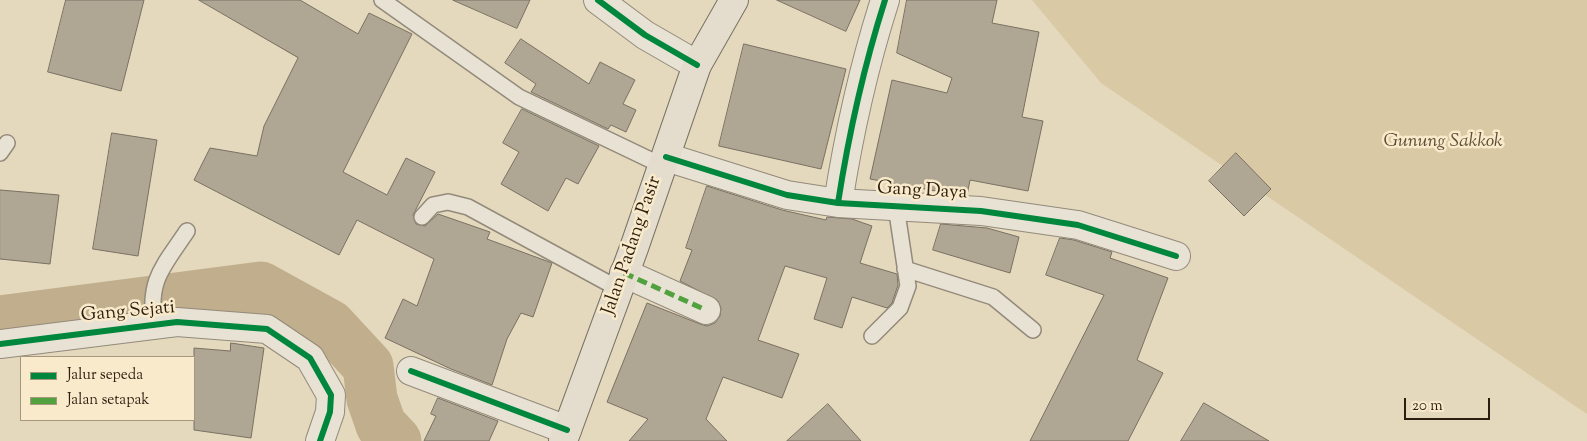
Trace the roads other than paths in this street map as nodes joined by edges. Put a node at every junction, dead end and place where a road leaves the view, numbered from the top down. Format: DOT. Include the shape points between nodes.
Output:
graph roads {
  1 [pos="382,0"];
  2 [pos="598,0"];
  3 [pos="734,0"];
  4 [pos="885,0"];
  5 [pos="697,64"];
  6 [pos="663,161"];
  7 [pos="838,203"];
  8 [pos="896,206"];
  9 [pos="422,217"];
  10 [pos="187,231"];
  11 [pos="1176,256"];
  12 [pos="906,269"];
  13 [pos="622,281"];
  14 [pos="706,310"];
  15 [pos="153,320"];
  16 [pos="1033,330"];
  17 [pos="872,336"];
  18 [pos="0,344"];
  19 [pos="411,370"];
  20 [pos="566,436"];
  21 [pos="320,441"];
  1 -- 6 [label="lane" via="519,98"];
  2 -- 5 [label="street" via="645,35"];
  3 -- 5 [label="highway, Jalan Padang Pasir"];
  4 -- 7 [label="street" via="849,131"];
  5 -- 6 [label="highway, Jalan Padang Pasir"];
  6 -- 7 [label="street, Gang Daya" via="786,195"];
  6 -- 13 [label="highway, Jalan Padang Pasir"];
  7 -- 8 [label="street, Gang Daya"];
  8 -- 11 [label="street, Gang Daya" via="981,211 1078,225"];
  8 -- 12 [label="lane"];
  9 -- 13 [label="lane" via="432,205 448,202 468,207"];
  10 -- 15 [label="lane" via="160,272 152,294"];
  12 -- 16 [label="lane" via="993,297"];
  12 -- 17 [label="lane" via="908,286 900,308"];
  13 -- 14 [label="street"];
  13 -- 20 [label="highway, Jalan Padang Pasir"];
  15 -- 18 [label="street, Gang Sejati"];
  15 -- 21 [label="street, Gang Sejati" via="267,328 292,344 310,358 331,395 330,412"];
  19 -- 20 [label="street"];
}
